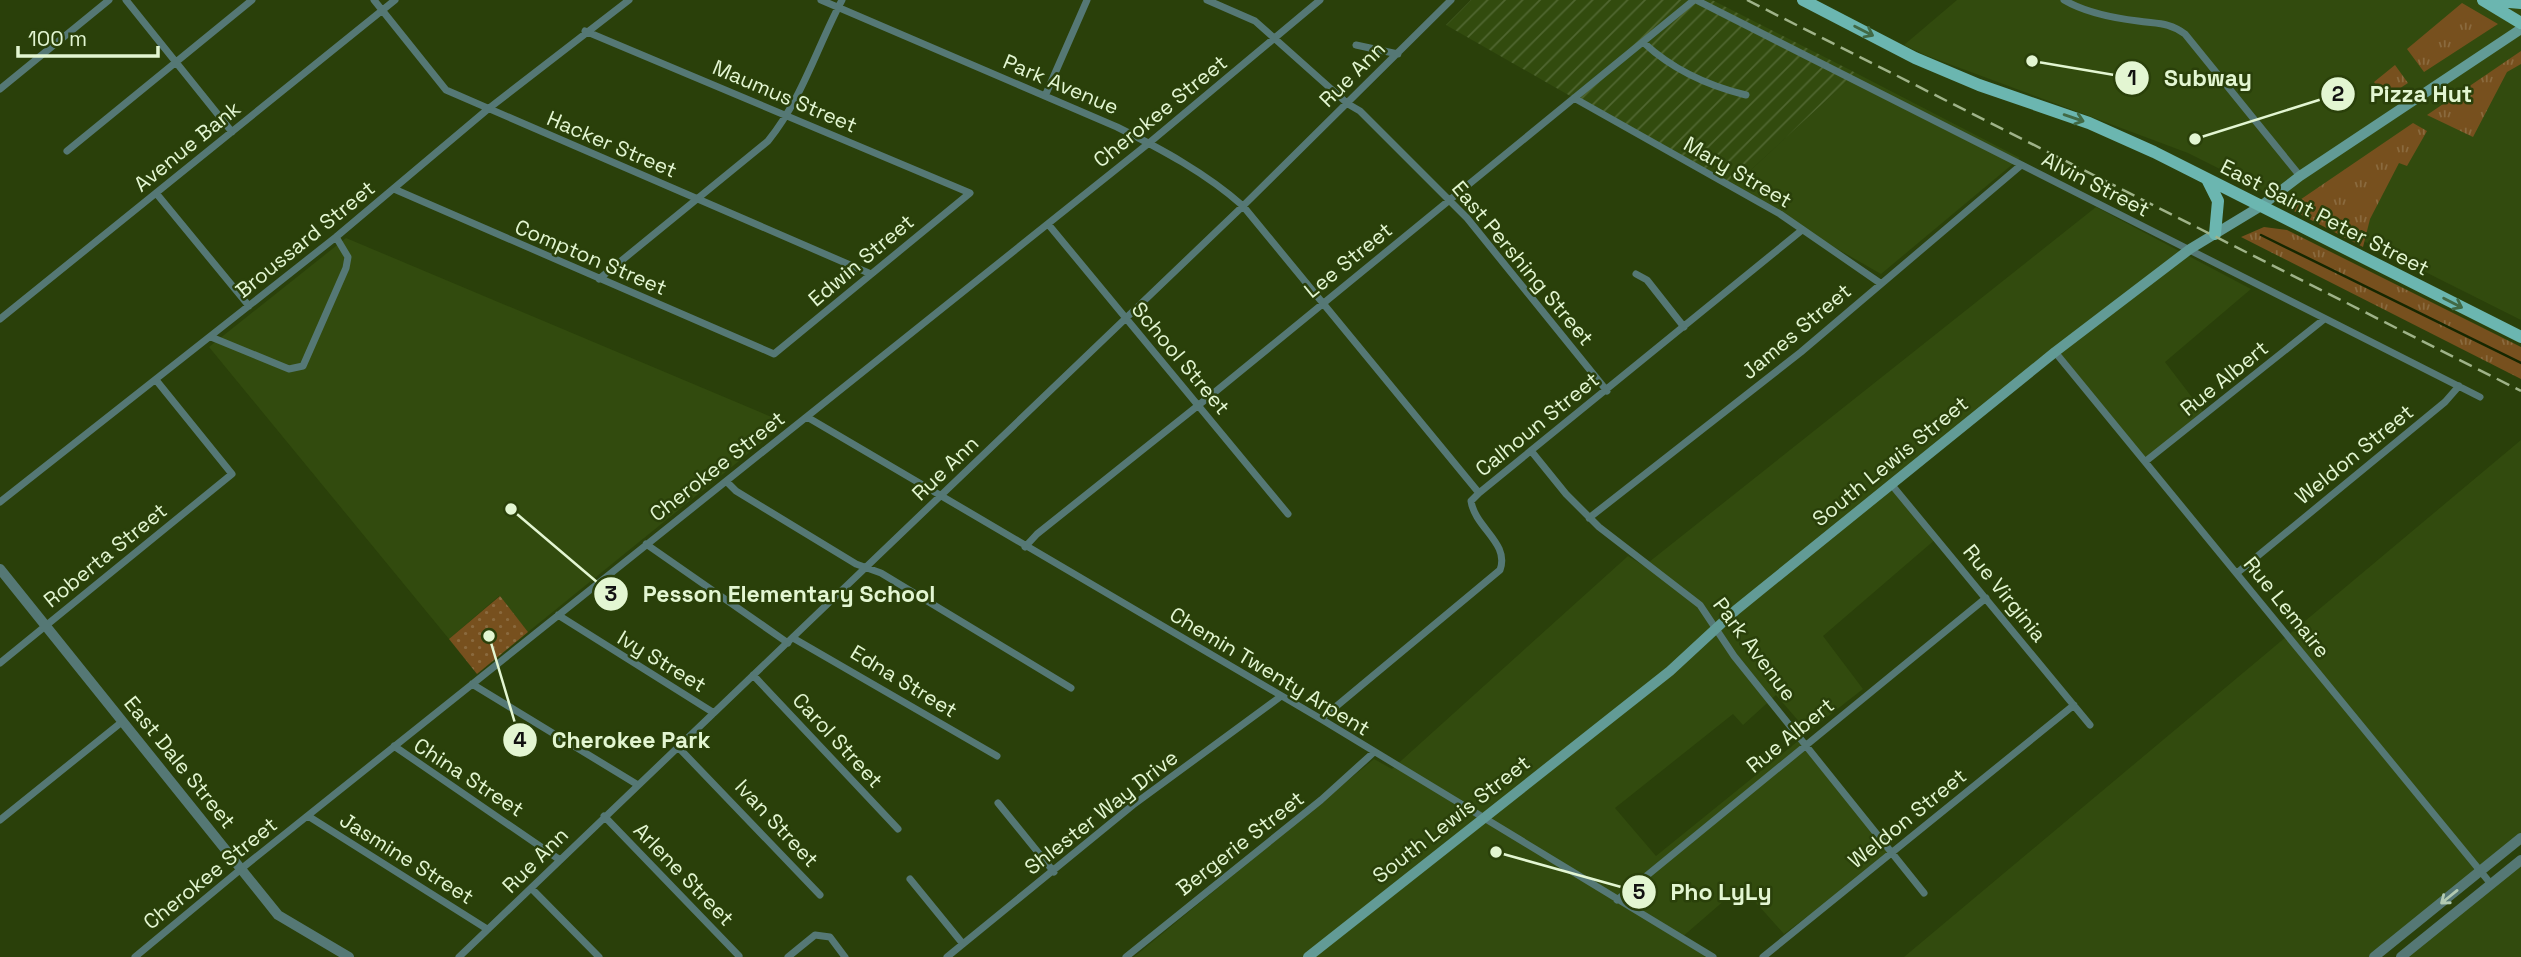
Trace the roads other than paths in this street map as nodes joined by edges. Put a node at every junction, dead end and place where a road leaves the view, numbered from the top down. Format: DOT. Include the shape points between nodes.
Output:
graph roads {
  1 [pos="109,0"];
  2 [pos="125,0"];
  3 [pos="252,0"];
  4 [pos="374,0"];
  5 [pos="395,0"];
  6 [pos="629,0"];
  7 [pos="821,0"];
  8 [pos="1087,0"];
  9 [pos="1207,0"];
  10 [pos="1320,0"];
  11 [pos="1451,0"];
  12 [pos="1695,0"];
  13 [pos="1803,0"];
  14 [pos="2064,0"];
  15 [pos="2485,0"];
  16 [pos="2521,3"];
  17 [pos="840,4"];
  18 [pos="382,10"];
  19 [pos="2521,23"];
  20 [pos="2521,29"];
  21 [pos="585,31"];
  22 [pos="1277,38"];
  23 [pos="1644,43"];
  24 [pos="1356,45"];
  25 [pos="1398,54"];
  26 [pos="176,62"];
  27 [pos="0,89"];
  28 [pos="1746,94"];
  29 [pos="1045,96"];
  30 [pos="1574,98"];
  31 [pos="1348,104"];
  32 [pos="488,109"];
  33 [pos="789,115"];
  34 [pos="232,132"];
  35 [pos="1149,143"];
  36 [pos="67,151"];
  37 [pos="2020,166"];
  38 [pos="2300,176"];
  39 [pos="2207,179"];
  40 [pos="394,189"];
  41 [pos="156,193"];
  42 [pos="970,193"];
  43 [pos="698,199"];
  44 [pos="1450,199"];
  45 [pos="1243,206"];
  46 [pos="2260,206"];
  47 [pos="1048,223"];
  48 [pos="1802,230"];
  49 [pos="2215,234"];
  50 [pos="337,237"];
  51 [pos="2190,249"];
  52 [pos="871,274"];
  53 [pos="1636,274"];
  54 [pos="599,279"];
  55 [pos="1880,283"];
  56 [pos="1323,304"];
  57 [pos="249,306"];
  58 [pos="1125,318"];
  59 [pos="0,319"];
  60 [pos="2323,320"];
  61 [pos="1684,327"];
  62 [pos="211,337"];
  63 [pos="2521,337"];
  64 [pos="2055,352"];
  65 [pos="774,354"];
  66 [pos="156,380"];
  67 [pos="2459,386"];
  68 [pos="1607,391"];
  69 [pos="2480,397"];
  70 [pos="1198,405"];
  71 [pos="807,417"];
  72 [pos="1532,452"];
  73 [pos="2146,461"];
  74 [pos="727,482"];
  75 [pos="1891,484"];
  76 [pos="1479,493"];
  77 [pos="940,496"];
  78 [pos="0,502"];
  79 [pos="1288,514"];
  80 [pos="1589,518"];
  81 [pos="646,544"];
  82 [pos="1025,547"];
  83 [pos="867,568"];
  84 [pos="0,569"];
  85 [pos="2237,573"];
  86 [pos="1986,598"];
  87 [pos="558,615"];
  88 [pos="46,626"];
  89 [pos="1717,629"];
  90 [pos="790,640"];
  91 [pos="0,663"];
  92 [pos="753,675"];
  93 [pos="472,684"];
  94 [pos="1071,688"];
  95 [pos="1280,697"];
  96 [pos="2074,705"];
  97 [pos="714,713"];
  98 [pos="1321,719"];
  99 [pos="122,722"];
  100 [pos="2090,725"];
  101 [pos="1806,744"];
  102 [pos="394,746"];
  103 [pos="678,747"];
  104 [pos="1373,753"];
  105 [pos="996,757"];
  106 [pos="638,785"];
  107 [pos="998,803"];
  108 [pos="308,816"];
  109 [pos="604,816"];
  110 [pos="1484,818"];
  111 [pos="0,820"];
  112 [pos="898,829"];
  113 [pos="2521,838"];
  114 [pos="1893,852"];
  115 [pos="560,860"];
  116 [pos="2521,860"];
  117 [pos="241,869"];
  118 [pos="2481,871"];
  119 [pos="1054,872"];
  120 [pos="910,879"];
  121 [pos="2491,884"];
  122 [pos="531,888"];
  123 [pos="1924,892"];
  124 [pos="820,895"];
  125 [pos="1617,900"];
  126 [pos="487,929"];
  127 [pos="963,944"];
  128 [pos="738,956"];
  129 [pos="135,957"];
  130 [pos="349,957"];
  131 [pos="459,957"];
  132 [pos="599,957"];
  133 [pos="788,957"];
  134 [pos="845,957"];
  135 [pos="947,957"];
  136 [pos="1126,957"];
  137 [pos="1308,957"];
  138 [pos="1713,957"];
  139 [pos="1763,957"];
  140 [pos="2374,957"];
  141 [pos="2401,957"];
  1 -- 27 [label="street"];
  2 -- 26 [label="street"];
  3 -- 26 [label="street"];
  4 -- 18 [label="street, Hacker Street"];
  5 -- 18 [label="street, Avenue Bank"];
  6 -- 21 [label="street, Broussard Street"];
  7 -- 17 [label="street, Park Avenue"];
  8 -- 29 [label="street"];
  9 -- 22 [label="street, East Pershing Street" via="1255,21"];
  10 -- 22 [label="street, Cherokee Street"];
  11 -- 25 [label="street, Rue Ann"];
  12 -- 23 [label="street, Lee Street"];
  12 -- 37 [label="street, Alvin Street"];
  13 -- 39 [label="main road, East Saint Peter Street, one-way" via="1915,58 2089,123"];
  14 -- 38 [label="street" via="2091,13 2164,22 2185,34"];
  15 -- 16 [label="main road"];
  15 -- 19 [label="main road"];
  17 -- 29 [label="street, Park Avenue"];
  17 -- 33 [label="street"];
  18 -- 32 [label="street, Hacker Street" via="446,90"];
  18 -- 34 [label="street, Avenue Bank"];
  20 -- 38 [label="main road, South Lewis Street"];
  21 -- 32 [label="street, Broussard Street"];
  21 -- 33 [label="street, Maumus Street"];
  22 -- 31 [label="street, East Pershing Street"];
  22 -- 35 [label="street, Cherokee Street"];
  23 -- 28 [label="street" via="1690,74"];
  23 -- 30 [label="street, Lee Street"];
  24 -- 25 [label="street"];
  25 -- 31 [label="street, Rue Ann"];
  26 -- 34 [label="street"];
  26 -- 36 [label="street"];
  29 -- 35 [label="street, Park Avenue"];
  30 -- 44 [label="street, Lee Street"];
  30 -- 48 [label="street, Mary Street"];
  31 -- 44 [label="street, East Pershing Street"];
  31 -- 45 [label="street, Rue Ann"];
  32 -- 40 [label="street, Broussard Street"];
  32 -- 43 [label="street, Hacker Street"];
  33 -- 42 [label="street, Maumus Street"];
  33 -- 43 [label="street" via="768,141"];
  34 -- 41 [label="street, Avenue Bank"];
  35 -- 45 [label="street, Park Avenue" via="1222,187"];
  35 -- 47 [label="street, Cherokee Street"];
  37 -- 51 [label="street, Alvin Street"];
  37 -- 55 [label="street, James Street"];
  38 -- 46 [label="main road, South Lewis Street"];
  39 -- 46 [label="main road, East Saint Peter Street"];
  39 -- 49 [label="main road" via="2218,201"];
  40 -- 50 [label="street, Broussard Street"];
  40 -- 54 [label="street, Compton Street"];
  41 -- 57 [label="street"];
  41 -- 59 [label="street, Avenue Bank"];
  42 -- 52 [label="street, Edwin Street"];
  43 -- 52 [label="street, Hacker Street"];
  43 -- 54 [label="street"];
  44 -- 56 [label="street, Lee Street"];
  44 -- 68 [label="street, East Pershing Street"];
  45 -- 56 [label="street, Park Avenue"];
  45 -- 58 [label="street, Rue Ann"];
  46 -- 49 [label="main road, South Lewis Street"];
  46 -- 63 [label="main road, East Saint Peter Street, one-way"];
  47 -- 58 [label="street, School Street"];
  47 -- 71 [label="street, Cherokee Street"];
  48 -- 55 [label="street, Mary Street"];
  48 -- 61 [label="street, Calhoun Street"];
  49 -- 51 [label="main road, South Lewis Street"];
  50 -- 57 [label="street, Broussard Street"];
  50 -- 62 [label="street" via="348,257 346,268 303,366 289,369"];
  51 -- 60 [label="street, Alvin Street"];
  51 -- 64 [label="main road, South Lewis Street"];
  52 -- 65 [label="street, Edwin Street"];
  53 -- 61 [label="street" via="1647,280"];
  54 -- 65 [label="street, Compton Street"];
  55 -- 80 [label="street, James Street" via="1801,352"];
  56 -- 70 [label="street, Lee Street"];
  56 -- 76 [label="street, Park Avenue"];
  57 -- 62 [label="street, Broussard Street"];
  58 -- 70 [label="street, School Street"];
  58 -- 77 [label="street, Rue Ann"];
  60 -- 67 [label="street, Alvin Street"];
  60 -- 73 [label="street, Rue Albert"];
  61 -- 68 [label="street, Calhoun Street"];
  62 -- 66 [label="street, Broussard Street"];
  64 -- 73 [label="street, Rue Lemaire"];
  64 -- 75 [label="main road, South Lewis Street"];
  66 -- 78 [label="street, Broussard Street"];
  66 -- 88 [label="street, Roberta Street" via="232,474"];
  67 -- 69 [label="street, Alvin Street"];
  67 -- 85 [label="street, Weldon Street"];
  68 -- 72 [label="street, Calhoun Street"];
  70 -- 79 [label="street, School Street"];
  70 -- 82 [label="street, Lee Street"];
  71 -- 74 [label="street, Cherokee Street"];
  71 -- 77 [label="street, Chemin Twenty Arpent"];
  72 -- 76 [label="street, Calhoun Street"];
  72 -- 80 [label="street, Park Avenue"];
  73 -- 85 [label="street, Rue Lemaire"];
  74 -- 81 [label="street, Cherokee Street"];
  74 -- 83 [label="street"];
  75 -- 86 [label="street, Rue Virginia"];
  75 -- 89 [label="main road, South Lewis Street"];
  76 -- 98 [label="street, Calhoun Street" via="1471,501 1473,512 1501,549 1504,560 1500,570"];
  77 -- 82 [label="street, Chemin Twenty Arpent"];
  77 -- 83 [label="street, Rue Ann"];
  80 -- 89 [label="street, Park Avenue" via="1700,604"];
  81 -- 87 [label="street, Cherokee Street"];
  81 -- 90 [label="street, Edna Street"];
  82 -- 95 [label="street, Chemin Twenty Arpent"];
  83 -- 90 [label="street, Rue Ann"];
  83 -- 94 [label="street"];
  84 -- 88 [label="street, East Dale Street"];
  85 -- 118 [label="street, Rue Lemaire"];
  86 -- 96 [label="street, Rue Virginia"];
  86 -- 101 [label="street, Rue Albert"];
  87 -- 93 [label="street, Cherokee Street"];
  87 -- 97 [label="street, Ivy Street"];
  88 -- 91 [label="street, Roberta Street"];
  88 -- 99 [label="street, East Dale Street"];
  89 -- 101 [label="street, Park Avenue"];
  89 -- 110 [label="main road, South Lewis Street"];
  90 -- 92 [label="street, Rue Ann"];
  90 -- 105 [label="street, Edna Street"];
  92 -- 97 [label="street, Rue Ann"];
  92 -- 112 [label="street, Carol Street"];
  93 -- 102 [label="street, Cherokee Street"];
  93 -- 106 [label="street"];
  95 -- 98 [label="street, Chemin Twenty Arpent"];
  95 -- 119 [label="street, Shlester Way Drive" via="1133,805"];
  96 -- 100 [label="street, Rue Virginia"];
  96 -- 114 [label="street, Weldon Street"];
  97 -- 103 [label="street, Rue Ann"];
  98 -- 104 [label="street, Chemin Twenty Arpent"];
  99 -- 111 [label="street"];
  99 -- 117 [label="street, East Dale Street"];
  101 -- 114 [label="street, Park Avenue"];
  101 -- 125 [label="street, Rue Albert"];
  102 -- 108 [label="street, Cherokee Street"];
  102 -- 115 [label="street, China Street"];
  103 -- 106 [label="street, Rue Ann"];
  103 -- 124 [label="street, Ivan Street"];
  104 -- 110 [label="street, Chemin Twenty Arpent"];
  104 -- 136 [label="street, Bergerie Street"];
  106 -- 109 [label="street, Rue Ann"];
  107 -- 119 [label="street"];
  108 -- 117 [label="street, Cherokee Street"];
  108 -- 126 [label="street, Jasmine Street"];
  109 -- 115 [label="street, Rue Ann"];
  109 -- 128 [label="street, Arlene Street"];
  110 -- 125 [label="street, Chemin Twenty Arpent"];
  110 -- 137 [label="main road, South Lewis Street"];
  113 -- 118 [label="street"];
  114 -- 123 [label="street, Park Avenue"];
  114 -- 139 [label="street, Weldon Street"];
  115 -- 122 [label="street, Rue Ann"];
  116 -- 121 [label="street"];
  117 -- 129 [label="street, Cherokee Street"];
  117 -- 130 [label="street, East Dale Street" via="278,915"];
  118 -- 121 [label="street, Rue Lemaire"];
  118 -- 140 [label="street, one-way"];
  119 -- 127 [label="street, Shlester Way Drive"];
  120 -- 127 [label="street"];
  121 -- 141 [label="street"];
  122 -- 126 [label="street, Rue Ann"];
  122 -- 132 [label="street"];
  125 -- 138 [label="street, Chemin Twenty Arpent"];
  126 -- 131 [label="street, Rue Ann"];
  127 -- 135 [label="street, Shlester Way Drive"];
  133 -- 134 [label="street" via="815,935 830,937"];
}
